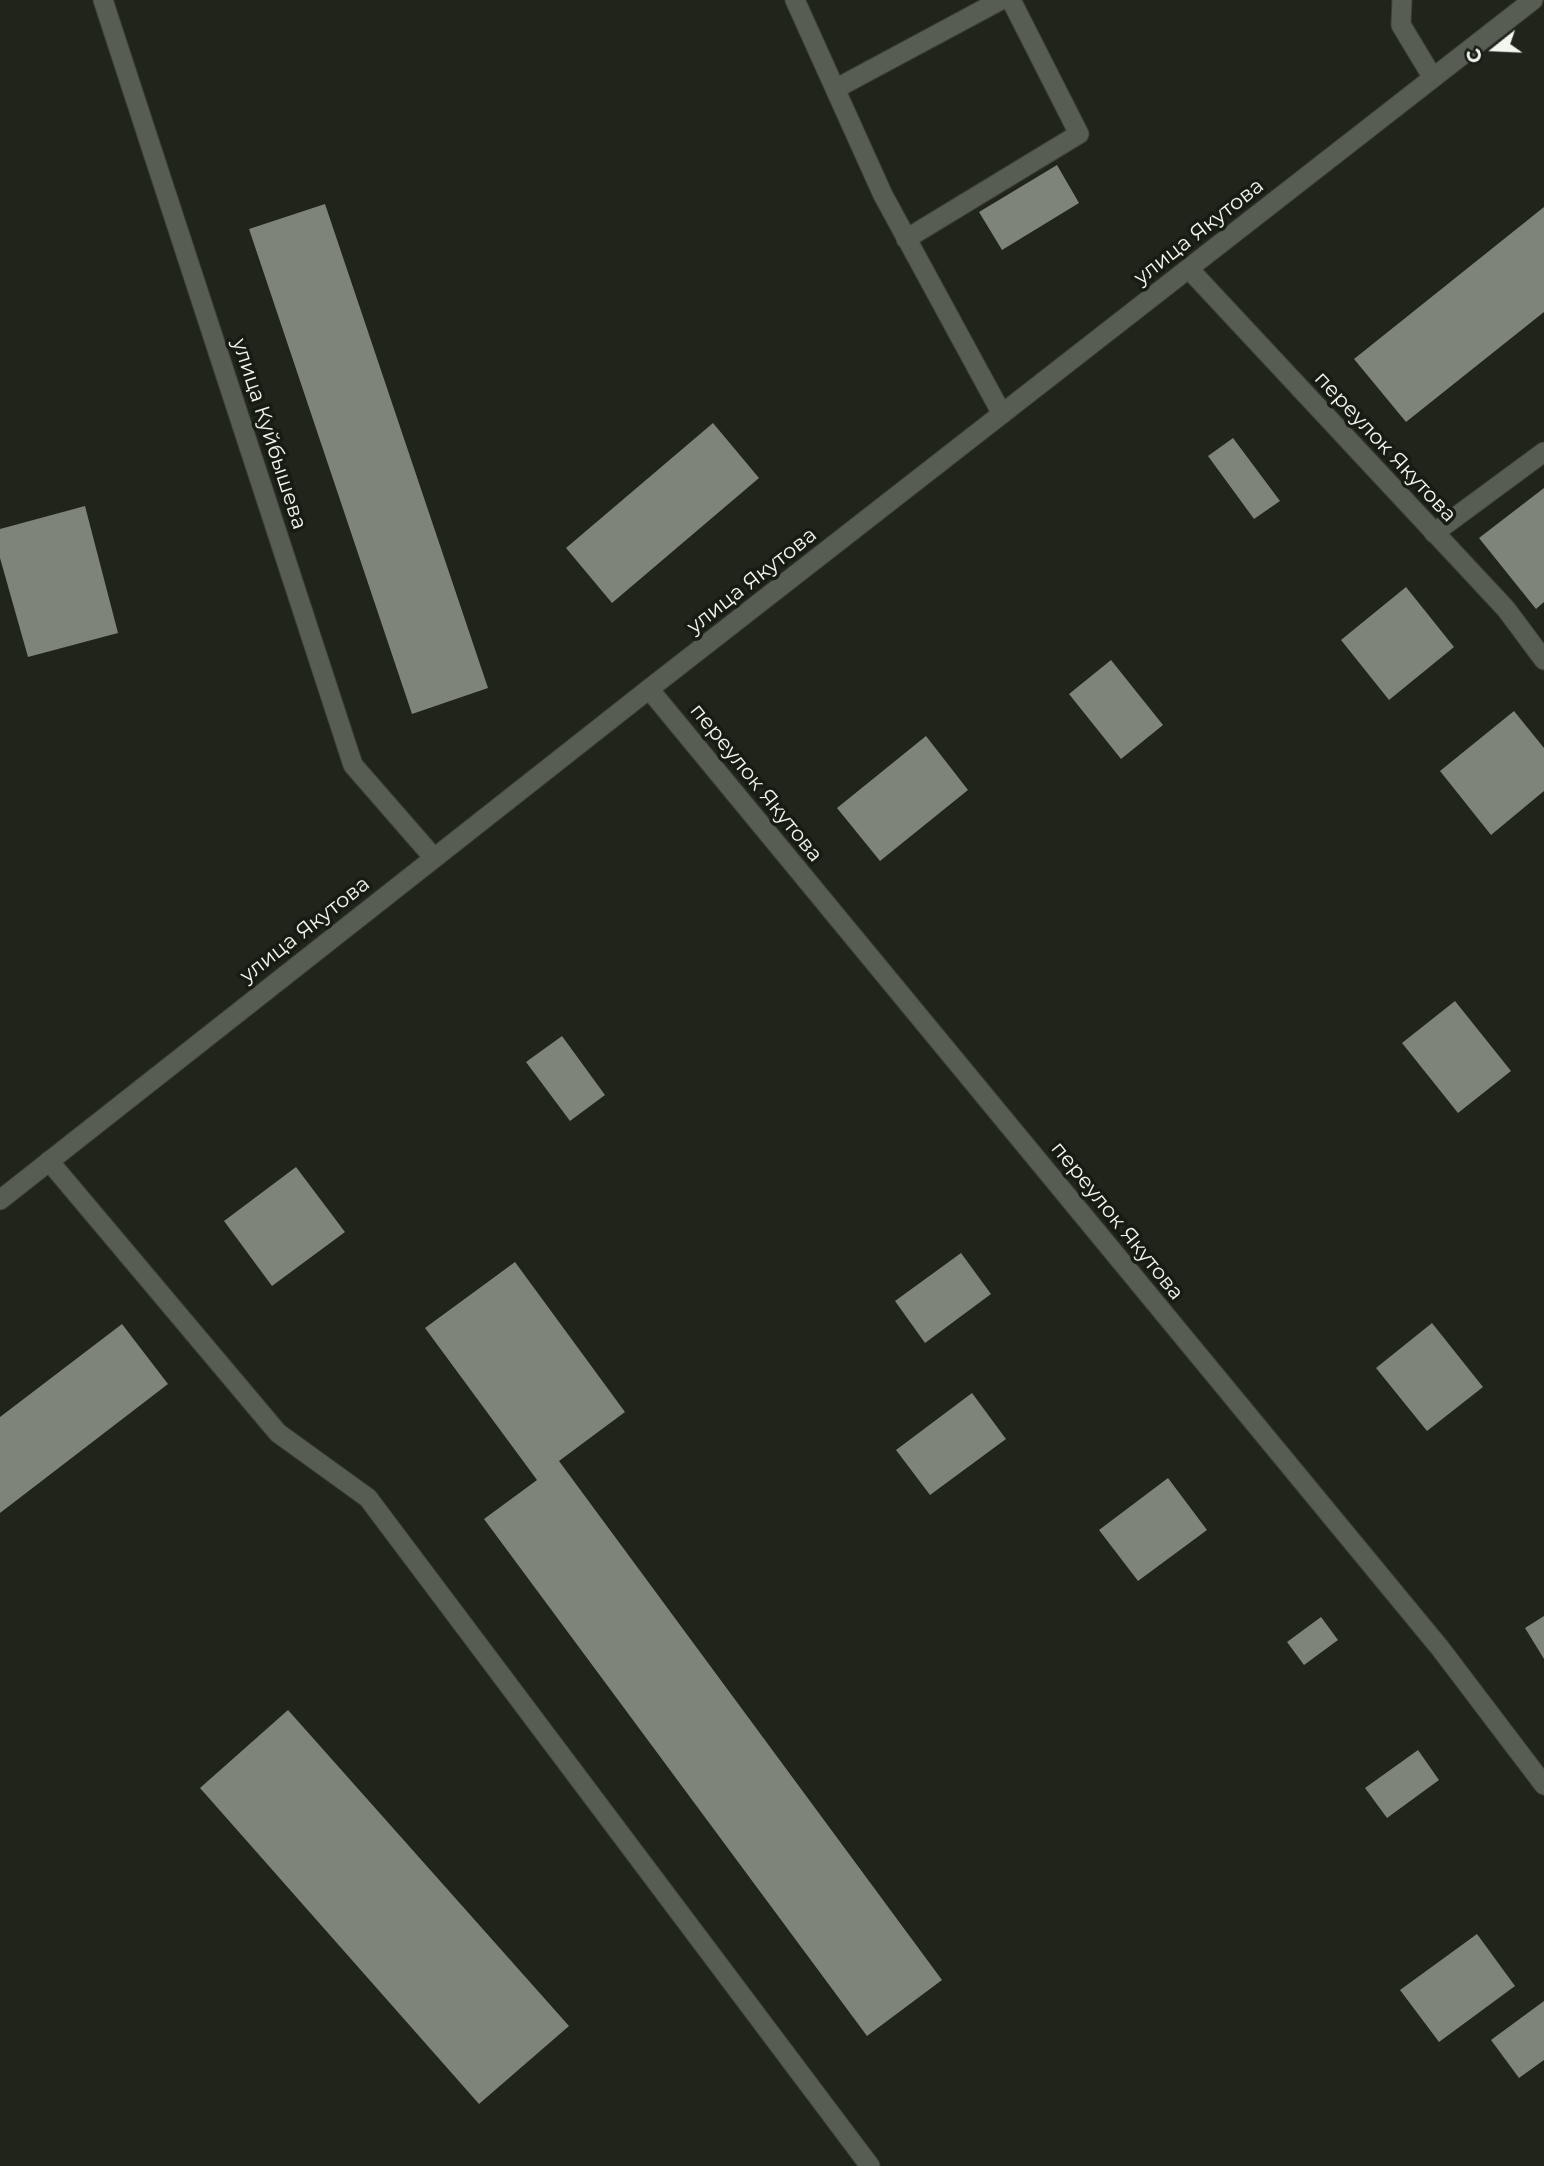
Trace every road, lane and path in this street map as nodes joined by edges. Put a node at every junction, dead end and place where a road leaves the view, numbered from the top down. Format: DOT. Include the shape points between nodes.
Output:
graph roads {
  1 [pos="103,0"];
  2 [pos="795,0"];
  3 [pos="1001,0"];
  4 [pos="1011,0"];
  5 [pos="1402,0"];
  6 [pos="1533,0"];
  7 [pos="1433,79"];
  8 [pos="835,89"];
  9 [pos="906,239"];
  10 [pos="1189,269"];
  11 [pos="1002,414"];
  12 [pos="1544,452"];
  13 [pos="1434,533"];
  14 [pos="1544,660"];
  15 [pos="649,689"];
  16 [pos="434,858"];
  17 [pos="49,1161"];
  18 [pos="0,1200"];
  19 [pos="1544,1785"];
  20 [pos="870,2166"];
  1 -- 16 [label="street, улица Куйбышева" via="353,765"];
  2 -- 8 [label="street"];
  3 -- 8 [label="street"];
  4 -- 9 [label="street" via="1079,134"];
  5 -- 7 [label="street" via="1401,25"];
  6 -- 7 [label="street, улица Якутова"];
  7 -- 10 [label="street, улица Якутова"];
  8 -- 9 [label="street"];
  9 -- 11 [label="street"];
  10 -- 11 [label="street, улица Якутова"];
  10 -- 13 [label="street, переулок Якутова"];
  11 -- 15 [label="street, улица Якутова"];
  12 -- 13 [label="street"];
  13 -- 14 [label="street, переулок Якутова" via="1506,610"];
  15 -- 16 [label="street, улица Якутова"];
  15 -- 19 [label="street, переулок Якутова" via="1440,1648"];
  16 -- 17 [label="street, улица Якутова"];
  17 -- 18 [label="street, улица Якутова"];
  17 -- 20 [label="street" via="278,1433 368,1498"];
}
